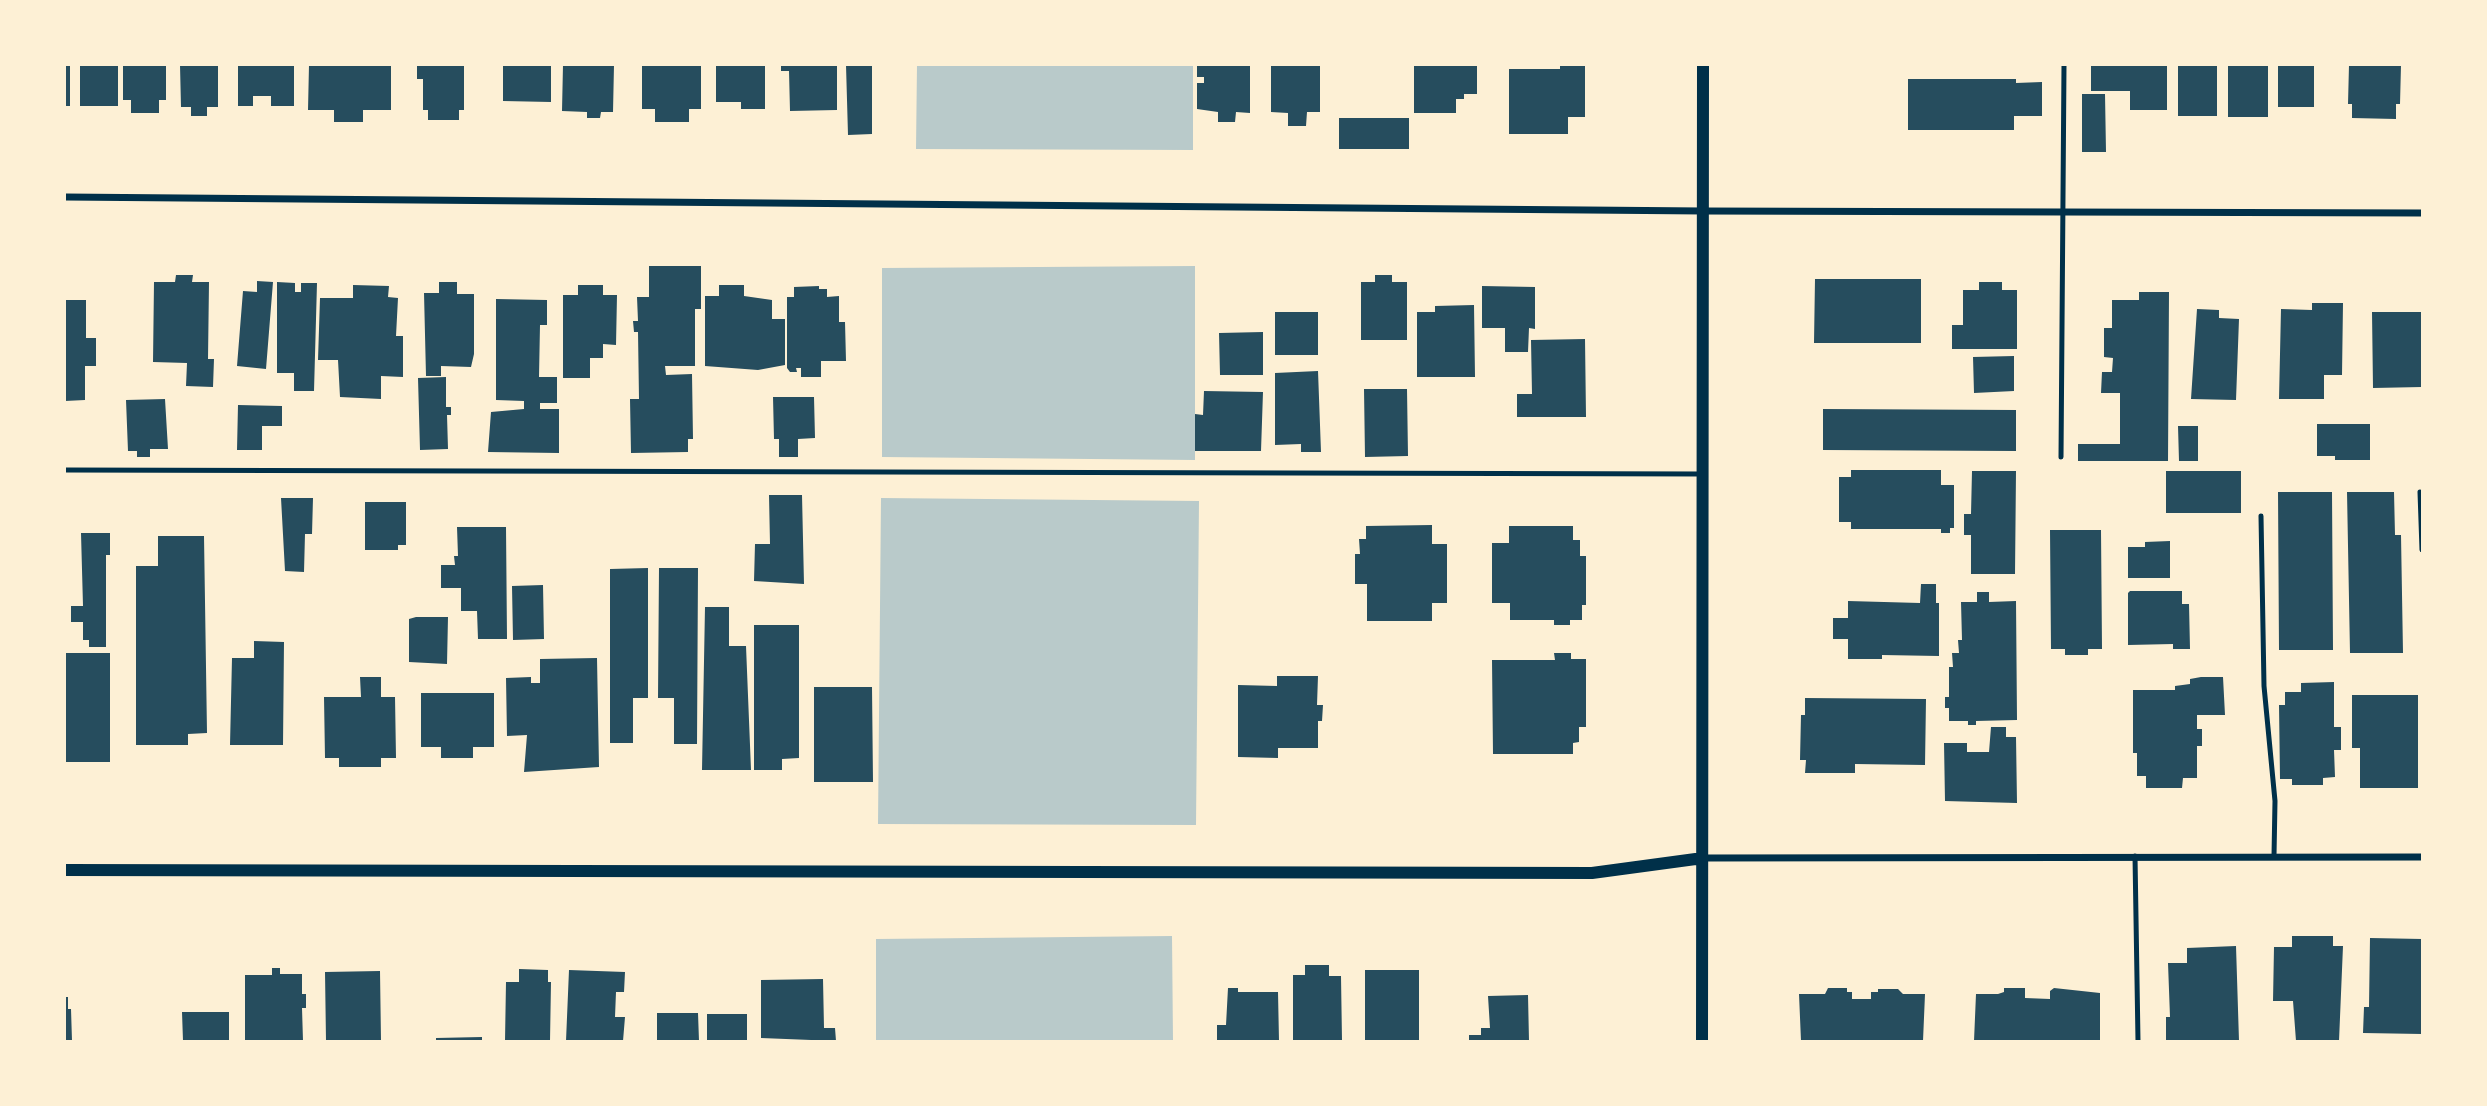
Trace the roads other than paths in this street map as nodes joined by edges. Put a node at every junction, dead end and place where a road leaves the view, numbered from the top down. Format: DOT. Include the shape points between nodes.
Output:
graph roads {
  1 [pos="1703,65"];
  2 [pos="2064,65"];
  3 [pos="65,197"];
  4 [pos="1703,211"];
  5 [pos="2062,211"];
  6 [pos="2422,213"];
  7 [pos="2061,457"];
  8 [pos="65,470"];
  9 [pos="1703,474"];
  10 [pos="2420,492"];
  11 [pos="2261,516"];
  12 [pos="2422,550"];
  13 [pos="2135,856"];
  14 [pos="2274,856"];
  15 [pos="2422,857"];
  16 [pos="1703,858"];
  17 [pos="65,870"];
  18 [pos="1702,1041"];
  19 [pos="2138,1041"];
  1 -- 4 [label="street"];
  2 -- 5 [label="lane"];
  3 -- 4 [label="street"];
  4 -- 5 [label="street"];
  4 -- 9 [label="street"];
  5 -- 6 [label="street"];
  5 -- 7 [label="lane"];
  8 -- 9 [label="lane"];
  9 -- 16 [label="street"];
  10 -- 12 [label="lane"];
  11 -- 14 [label="lane" via="2263,674 2275,801"];
  13 -- 14 [label="street"];
  13 -- 16 [label="street"];
  13 -- 19 [label="lane"];
  14 -- 15 [label="street"];
  16 -- 17 [label="street" via="1592,873"];
  16 -- 18 [label="street"];
}
